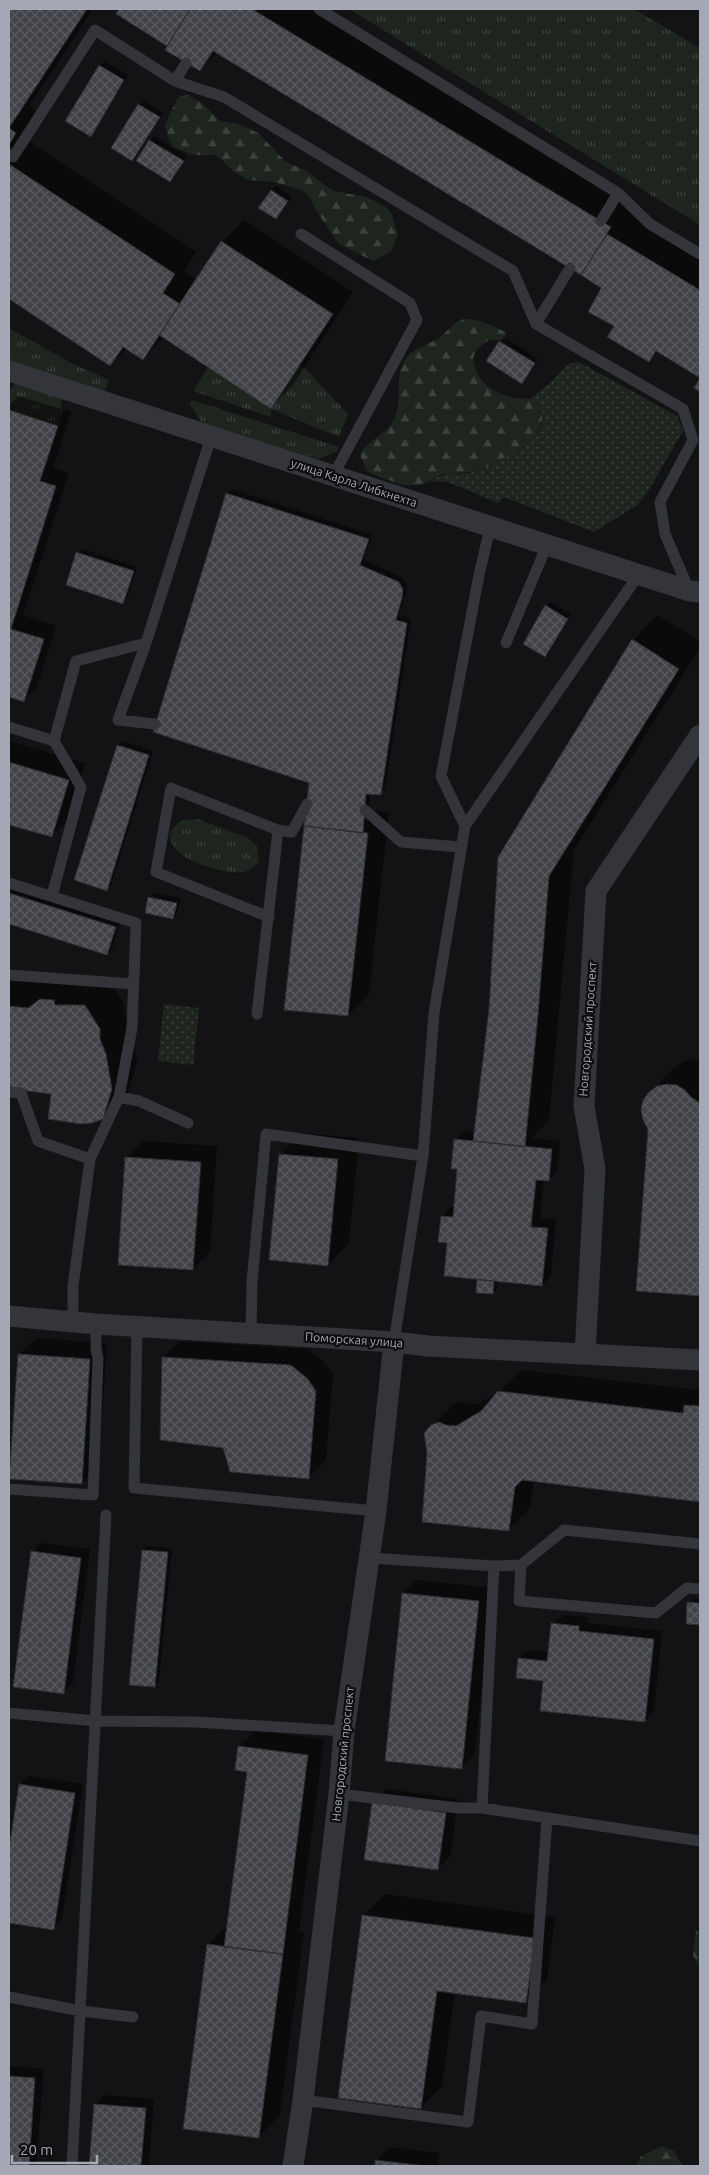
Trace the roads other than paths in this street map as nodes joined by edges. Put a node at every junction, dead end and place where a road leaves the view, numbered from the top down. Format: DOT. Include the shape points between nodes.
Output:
graph roads {
  1 [pos="319,9"];
  2 [pos="186,63"];
  3 [pos="175,81"];
  4 [pos="9,154"];
  5 [pos="618,193"];
  6 [pos="601,221"];
  7 [pos="301,234"];
  8 [pos="700,254"];
  9 [pos="570,268"];
  10 [pos="536,324"];
  11 [pos="9,371"];
  12 [pos="211,437"];
  13 [pos="333,476"];
  14 [pos="490,528"];
  15 [pos="546,545"];
  16 [pos="639,574"];
  17 [pos="695,591"];
  18 [pos="146,643"];
  19 [pos="506,643"];
  20 [pos="155,724"];
  21 [pos="9,726"];
  22 [pos="700,735"];
  23 [pos="54,741"];
  24 [pos="306,804"];
  25 [pos="365,810"];
  26 [pos="465,826"];
  27 [pos="278,830"];
  28 [pos="460,847"];
  29 [pos="9,883"];
  30 [pos="52,896"];
  31 [pos="269,917"];
  32 [pos="9,975"];
  33 [pos="133,984"];
  34 [pos="257,1014"];
  35 [pos="9,1092"];
  36 [pos="119,1097"];
  37 [pos="188,1123"];
  38 [pos="423,1156"];
  39 [pos="90,1159"];
  40 [pos="9,1316"];
  41 [pos="73,1322"];
  42 [pos="96,1324"];
  43 [pos="137,1326"];
  44 [pos="251,1334"];
  45 [pos="394,1342"];
  46 [pos="584,1354"];
  47 [pos="700,1360"];
  48 [pos="9,1489"];
  49 [pos="376,1511"];
  50 [pos="106,1515"];
  51 [pos="700,1544"];
  52 [pos="370,1558"];
  53 [pos="521,1565"];
  54 [pos="494,1566"];
  55 [pos="700,1589"];
  56 [pos="9,1713"];
  57 [pos="96,1721"];
  58 [pos="344,1731"];
  59 [pos="339,1794"];
  60 [pos="482,1808"];
  61 [pos="547,1819"];
  62 [pos="700,1841"];
  63 [pos="9,1997"];
  64 [pos="81,2011"];
  65 [pos="133,2017"];
  66 [pos="304,2100"];
  67 [pos="72,2166"];
  68 [pos="293,2166"];
  1 -- 5 [label="lane"];
  2 -- 3 [label="lane"];
  3 -- 4 [label="lane" via="95,30 13,157"];
  3 -- 10 [label="lane" via="224,98 513,270"];
  5 -- 6 [label="lane"];
  5 -- 8 [label="lane" via="650,224"];
  7 -- 13 [label="lane" via="410,303 417,320"];
  9 -- 10 [label="lane"];
  10 -- 17 [label="lane" via="684,409 693,440 660,502 664,534 677,566"];
  11 -- 12 [label="street, улица Карла Либкнехта"];
  12 -- 13 [label="street, улица Карла Либкнехта"];
  12 -- 18 [label="lane"];
  13 -- 14 [label="street, улица Карла Либкнехта"];
  14 -- 15 [label="street, улица Карла Либкнехта"];
  14 -- 26 [label="lane" via="441,776"];
  15 -- 16 [label="street, улица Карла Либкнехта"];
  15 -- 19 [label="lane"];
  16 -- 17 [label="street, улица Карла Либкнехта"];
  16 -- 26 [label="lane"];
  18 -- 20 [label="lane" via="118,720"];
  18 -- 23 [label="lane" via="76,661"];
  21 -- 23 [label="lane"];
  22 -- 46 [label="street, Новгородский проспект" via="596,891 584,1106 595,1169"];
  23 -- 30 [label="lane" via="81,787"];
  24 -- 27 [label="lane" via="292,832"];
  25 -- 28 [label="lane" via="400,842"];
  26 -- 28 [label="lane"];
  27 -- 31 [label="lane"];
  27 -- 31 [label="lane" via="171,788 156,872"];
  28 -- 38 [label="lane" via="434,1013"];
  29 -- 30 [label="lane"];
  30 -- 33 [label="lane" via="136,923"];
  31 -- 34 [label="lane"];
  32 -- 33 [label="lane"];
  33 -- 36 [label="lane" via="132,1028"];
  35 -- 39 [label="lane" via="21,1093 38,1141"];
  36 -- 37 [label="lane" via="139,1101"];
  36 -- 39 [label="lane"];
  38 -- 44 [label="lane" via="266,1134 252,1282"];
  38 -- 45 [label="lane"];
  39 -- 41 [label="lane" via="73,1286"];
  40 -- 41 [label="street, Поморская улица"];
  41 -- 42 [label="street, Поморская улица"];
  42 -- 43 [label="street, Поморская улица"];
  42 -- 48 [label="lane" via="98,1358 92,1495"];
  43 -- 44 [label="street, Поморская улица"];
  43 -- 49 [label="lane" via="134,1488"];
  44 -- 45 [label="street, Поморская улица"];
  45 -- 46 [label="street, Поморская улица"];
  45 -- 49 [label="street, Новгородский проспект"];
  46 -- 47 [label="street, Поморская улица"];
  49 -- 52 [label="street, Новгородский проспект"];
  50 -- 57 [label="lane"];
  51 -- 53 [label="lane" via="564,1530"];
  52 -- 54 [label="lane"];
  52 -- 58 [label="street, Новгородский проспект"];
  53 -- 54 [label="lane"];
  53 -- 55 [label="lane" via="519,1601 656,1613 687,1588"];
  54 -- 60 [label="lane"];
  56 -- 57 [label="lane"];
  57 -- 58 [label="lane" via="196,1722"];
  57 -- 64 [label="lane"];
  58 -- 59 [label="street, Новгородский проспект"];
  59 -- 60 [label="lane"];
  59 -- 66 [label="street, Новгородский проспект"];
  60 -- 61 [label="lane"];
  61 -- 62 [label="lane"];
  61 -- 66 [label="lane" via="532,2024 482,2016 468,2122"];
  63 -- 64 [label="lane"];
  64 -- 65 [label="lane"];
  64 -- 67 [label="lane"];
  66 -- 68 [label="street, Новгородский проспект"];
}
